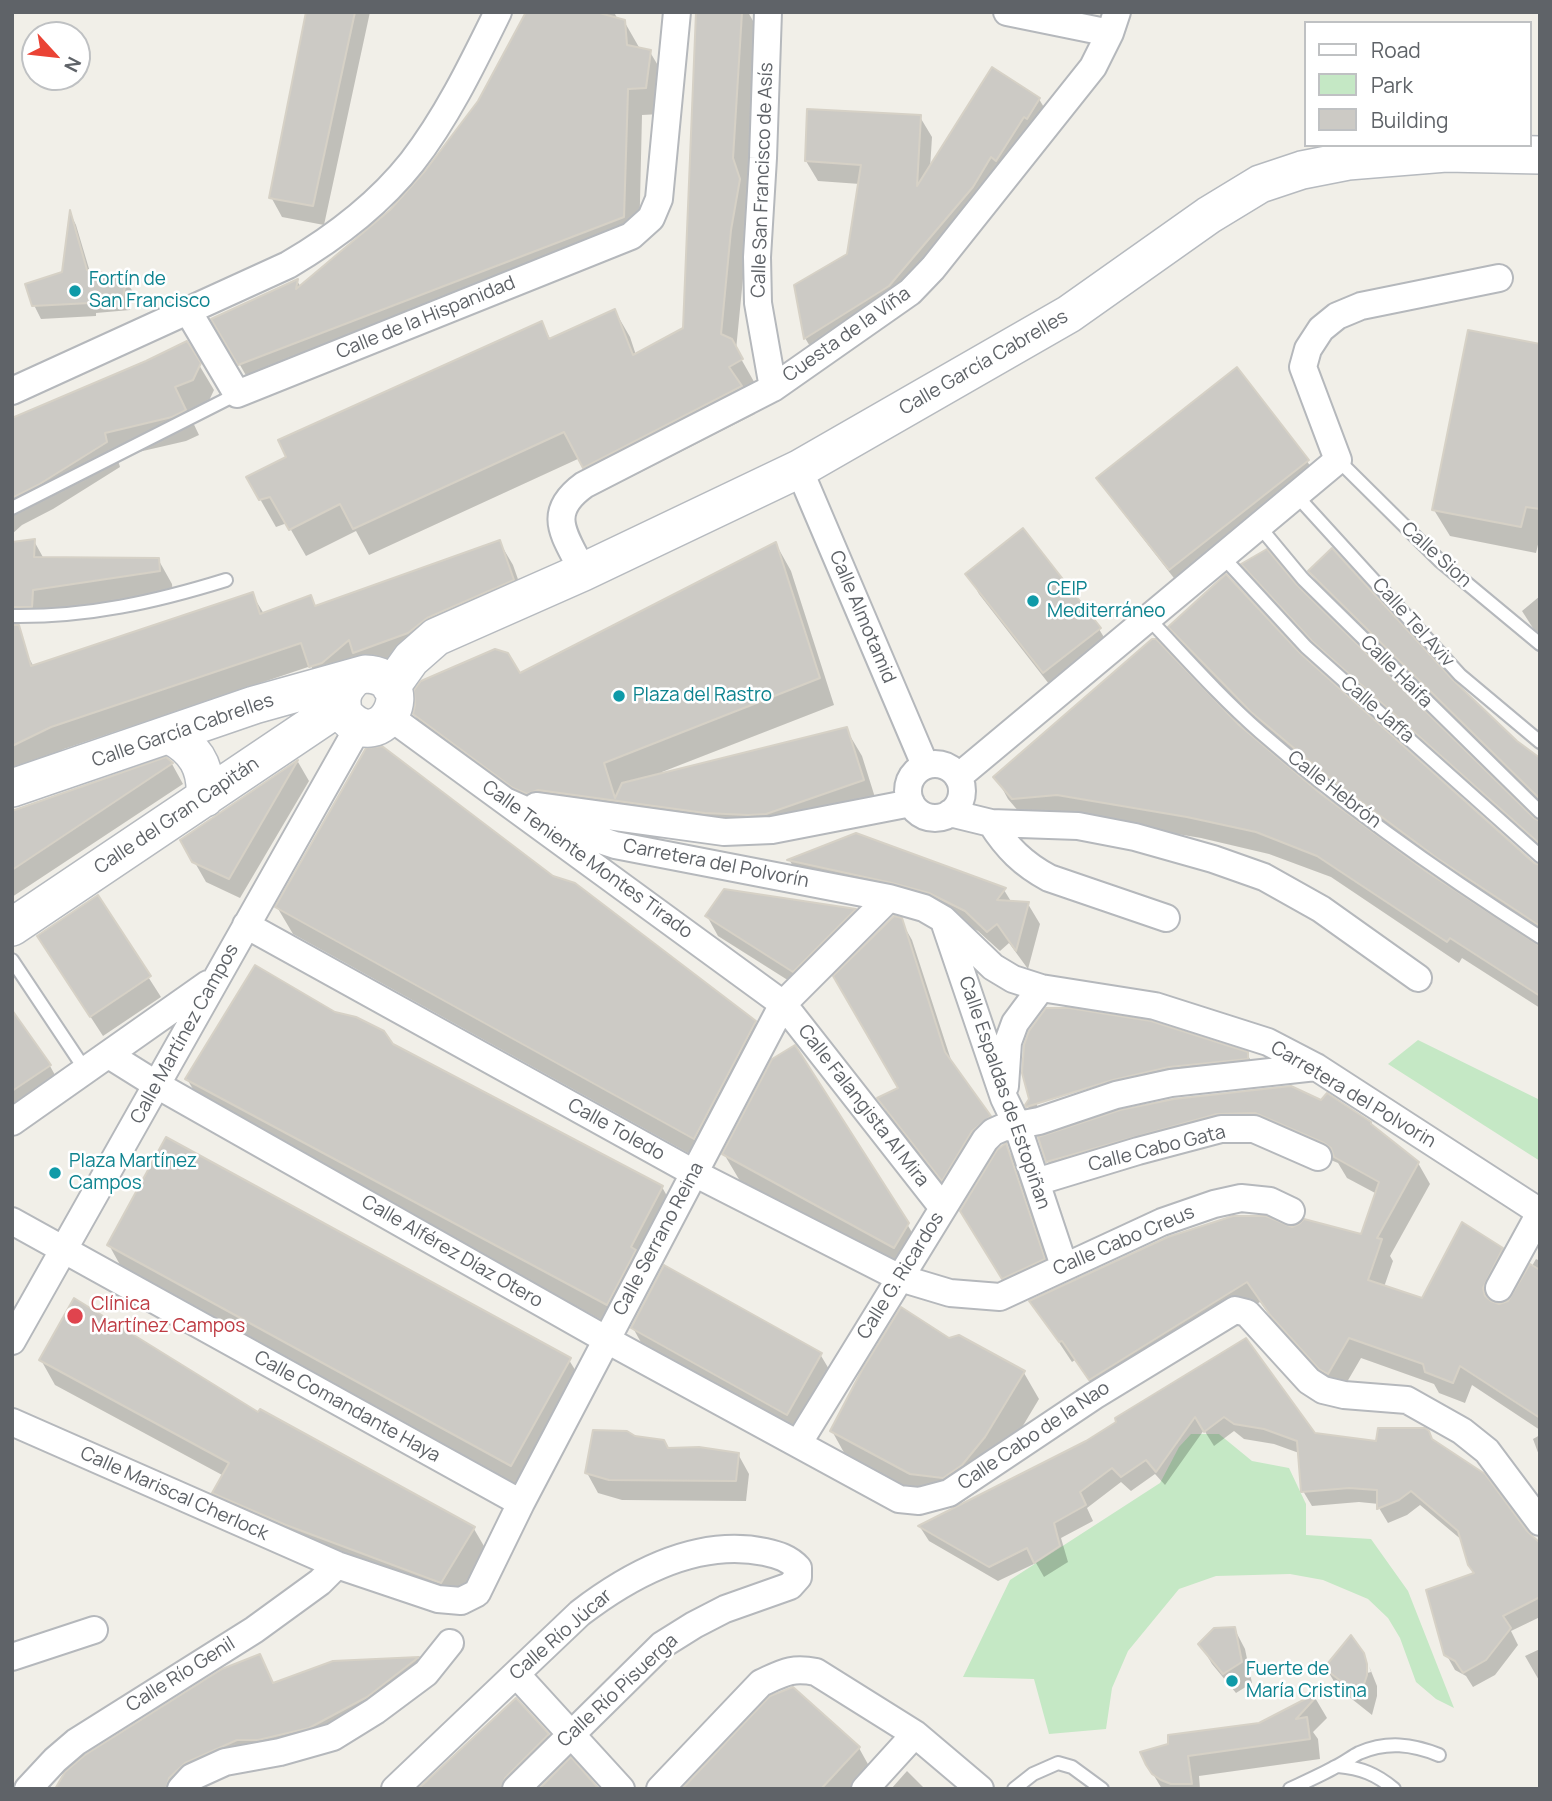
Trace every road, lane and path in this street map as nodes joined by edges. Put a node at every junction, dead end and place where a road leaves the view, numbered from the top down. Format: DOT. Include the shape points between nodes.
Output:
graph roads {
  1 [pos="498,12"];
  2 [pos="677,12"];
  3 [pos="768,12"];
  4 [pos="1007,12"];
  5 [pos="1114,23"];
  6 [pos="1540,155"];
  7 [pos="1499,278"];
  8 [pos="188,311"];
  9 [pos="773,388"];
  10 [pos="12,391"];
  11 [pos="237,394"];
  12 [pos="1338,460"];
  13 [pos="799,469"];
  14 [pos="1296,495"];
  15 [pos="12,508"];
  16 [pos="1259,526"];
  17 [pos="1222,556"];
  18 [pos="583,572"];
  19 [pos="226,580"];
  20 [pos="12,616"];
  21 [pos="1148,618"];
  22 [pos="1540,644"];
  23 [pos="367,698"];
  24 [pos="169,735"];
  25 [pos="1540,742"];
  26 [pos="925,765"];
  27 [pos="958,777"];
  28 [pos="12,789"];
  29 [pos="205,798"];
  30 [pos="507,802"];
  31 [pos="911,803"];
  32 [pos="1540,812"];
  33 [pos="950,813"];
  34 [pos="991,823"];
  35 [pos="1540,856"];
  36 [pos="889,898"];
  37 [pos="1166,918"];
  38 [pos="943,919"];
  39 [pos="246,925"];
  40 [pos="12,928"];
  41 [pos="1540,937"];
  42 [pos="12,960"];
  43 [pos="217,978"];
  44 [pos="1418,978"];
  45 [pos="1041,988"];
  46 [pos="783,1004"];
  47 [pos="109,1055"];
  48 [pos="1316,1068"];
  49 [pos="86,1071"];
  50 [pos="157,1084"];
  51 [pos="1004,1098"];
  52 [pos="12,1122"];
  53 [pos="1017,1125"];
  54 [pos="1318,1157"];
  55 [pos="694,1173"];
  56 [pos="1036,1182"];
  57 [pos="943,1208"];
  58 [pos="1291,1211"];
  59 [pos="1540,1212"];
  60 [pos="12,1220"];
  61 [pos="63,1250"];
  62 [pos="1064,1266"];
  63 [pos="900,1278"];
  64 [pos="1499,1288"];
  65 [pos="1000,1297"];
  66 [pos="607,1340"];
  67 [pos="12,1341"];
  68 [pos="12,1422"];
  69 [pos="798,1444"];
  70 [pos="521,1503"];
  71 [pos="1540,1522"];
  72 [pos="337,1565"];
  73 [pos="798,1568"];
  74 [pos="461,1601"];
  75 [pos="94,1630"];
  76 [pos="450,1643"];
  77 [pos="12,1657"];
  78 [pos="516,1674"];
  79 [pos="570,1734"];
  80 [pos="915,1734"];
  81 [pos="1439,1755"];
  82 [pos="1338,1766"];
  83 [pos="28,1789"];
  84 [pos="181,1789"];
  85 [pos="395,1789"];
  86 [pos="516,1789"];
  87 [pos="621,1789"];
  88 [pos="660,1789"];
  89 [pos="864,1789"];
  90 [pos="980,1789"];
  91 [pos="1014,1789"];
  92 [pos="1102,1789"];
  93 [pos="1290,1789"];
  94 [pos="1394,1789"];
  1 -- 8 [label="street" via="440,119 412,162 377,199 326,242 288,265"];
  2 -- 11 [label="street, Calle de la Hispanidad" via="659,199 651,218 631,236"];
  3 -- 9 [label="street, Calle San Francisco de Asís" via="757,257 758,303"];
  4 -- 5 [label="street"];
  5 -- 9 [label="street, Cuesta de la Viña" via="1093,67 933,268 910,292"];
  6 -- 13 [label="main road, Calle García Cabrelles" via="1446,153 1348,161 1260,184 1069,314"];
  7 -- 12 [label="street" via="1361,306 1321,329 1303,367"];
  8 -- 10 [label="street"];
  8 -- 11 [label="street"];
  9 -- 18 [label="street, Cuesta de la Viña" via="568,496 560,523"];
  11 -- 15 [label="lane, Calle de la Hispanidad"];
  12 -- 14 [label="street"];
  12 -- 22 [label="lane, Calle Sion" via="1440,561"];
  13 -- 18 [label="main road, Calle García Cabrelles"];
  13 -- 26 [label="street, Calle Almotamid"];
  14 -- 16 [label="street"];
  14 -- 25 [label="lane, Calle Tel Aviv" via="1460,675"];
  16 -- 17 [label="street"];
  16 -- 32 [label="lane, Calle Haifa" via="1303,579"];
  17 -- 21 [label="street"];
  17 -- 35 [label="lane, Calle Jaffa" via="1306,647"];
  18 -- 23 [label="main road, Calle García Cabrelles" via="436,637 396,646 379,658"];
  19 -- 20 [label="lane" via="124,607"];
  21 -- 27 [label="street"];
  21 -- 41 [label="lane, Calle Hebrón" via="1216,691 1290,757 1367,817"];
  23 -- 24 [label="main road, Calle García Cabrelles" via="254,705"];
  23 -- 29 [label="main road, Calle del Gran Capitán"];
  23 -- 30 [label="street, Calle Teniente Montes Tirado"];
  23 -- 39 [label="street, Calle Martínez Campos"];
  24 -- 28 [label="main road, Calle García Cabrelles"];
  24 -- 29 [label="main road" via="195,752 206,782"];
  26 -- 27 [label="street" via="940,764"];
  26 -- 31 [label="street" via="908,785"];
  27 -- 33 [label="street" via="962,793"];
  29 -- 40 [label="main road, Calle del Gran Capitán"];
  30 -- 31 [label="street" via="724,832 772,830"];
  30 -- 36 [label="street, Carretera del Polvorín" via="615,845"];
  30 -- 46 [label="street, Calle Teniente Montes Tirado"];
  31 -- 33 [label="street" via="923,815"];
  33 -- 34 [label="street"];
  34 -- 37 [label="street" via="1015,856 1049,878"];
  34 -- 44 [label="street" via="1078,826 1135,837 1264,877 1321,909"];
  36 -- 38 [label="street, Carretera del Polvorin"];
  36 -- 46 [label="street, Calle Serrano Reina"];
  38 -- 45 [label="street, Carretera del Polvorin" via="993,967"];
  38 -- 51 [label="street, Calle Espaldas de Estopiñan"];
  39 -- 43 [label="street, Calle Martínez Campos"];
  39 -- 55 [label="street, Calle Toledo"];
  42 -- 49 [label="lane"];
  43 -- 47 [label="street"];
  43 -- 50 [label="street, Calle Martínez Campos"];
  45 -- 48 [label="street, Carretera del Polvorin" via="1154,1006 1209,1021 1268,1042"];
  45 -- 51 [label="street" via="1015,1023 1008,1042"];
  46 -- 55 [label="street, Calle Serrano Reina"];
  46 -- 57 [label="street, Calle Falangista Al Mira"];
  47 -- 49 [label="street"];
  47 -- 50 [label="street, Calle Alférez Díaz Otero"];
  48 -- 53 [label="street, Calle G. Ricardos" via="1171,1083"];
  48 -- 59 [label="street, Carretera del Polvorin"];
  49 -- 52 [label="street"];
  50 -- 61 [label="street, Calle Martínez Campos"];
  50 -- 66 [label="street, Calle Alférez Díaz Otero"];
  51 -- 53 [label="street, Calle Espaldas de Estopiñan"];
  53 -- 56 [label="street, Calle Espaldas de Estopiñan"];
  53 -- 57 [label="street, Calle G. Ricardos" via="993,1132 985,1140"];
  54 -- 56 [label="street, Calle Cabo Gata" via="1254,1129 1221,1129"];
  55 -- 63 [label="street, Calle Toledo"];
  55 -- 66 [label="street, Calle Serrano Reina"];
  56 -- 62 [label="street, Calle Espaldas de Estopiñan"];
  57 -- 63 [label="street, Calle G. Ricardos"];
  58 -- 62 [label="street, Calle Cabo Creus" via="1270,1201 1241,1198 1214,1204"];
  59 -- 64 [label="street"];
  60 -- 61 [label="street, Calle Comandante Haya"];
  61 -- 67 [label="street, Calle Martínez Campos"];
  61 -- 70 [label="street, Calle Comandante Haya"];
  62 -- 65 [label="street, Calle Cabo Creus"];
  63 -- 65 [label="street, Calle Toledo" via="950,1293"];
  63 -- 69 [label="street, Calle G. Ricardos"];
  66 -- 69 [label="street, Calle Alférez Díaz Otero"];
  66 -- 70 [label="street, Calle Serrano Reina"];
  68 -- 72 [label="street, Calle Mariscal Cherlock"];
  69 -- 71 [label="street, Calle Cabo de la Nao" via="899,1499 919,1502 949,1493 1094,1396 1235,1310 1247,1313 1309,1381 1323,1390 1407,1400 1462,1431 1487,1451"];
  70 -- 74 [label="street, Calle Serrano Reina" via="477,1592"];
  72 -- 74 [label="street, Calle Mariscal Cherlock" via="438,1599"];
  72 -- 83 [label="street, Calle Río Genil" via="254,1630 76,1742"];
  73 -- 78 [label="street, Calle Río Júcar" via="791,1560 749,1549 726,1549 648,1569 580,1613"];
  73 -- 79 [label="street, Calle Río Pisuerga" via="798,1577 790,1586 725,1609 662,1644"];
  75 -- 77 [label="street"];
  76 -- 84 [label="street" via="426,1673 333,1737 225,1762 192,1777"];
  78 -- 79 [label="street"];
  78 -- 85 [label="street, Calle Río Júcar"];
  79 -- 86 [label="street, Calle Río Pisuerga"];
  79 -- 87 [label="street"];
  80 -- 88 [label="street" via="816,1672 799,1669 761,1683"];
  80 -- 89 [label="street"];
  80 -- 90 [label="street"];
  81 -- 82 [label="lane" via="1419,1747 1376,1746"];
  82 -- 93 [label="lane"];
  82 -- 94 [label="lane" via="1359,1768"];
  91 -- 92 [label="lane" via="1058,1763 1072,1767"];
}
